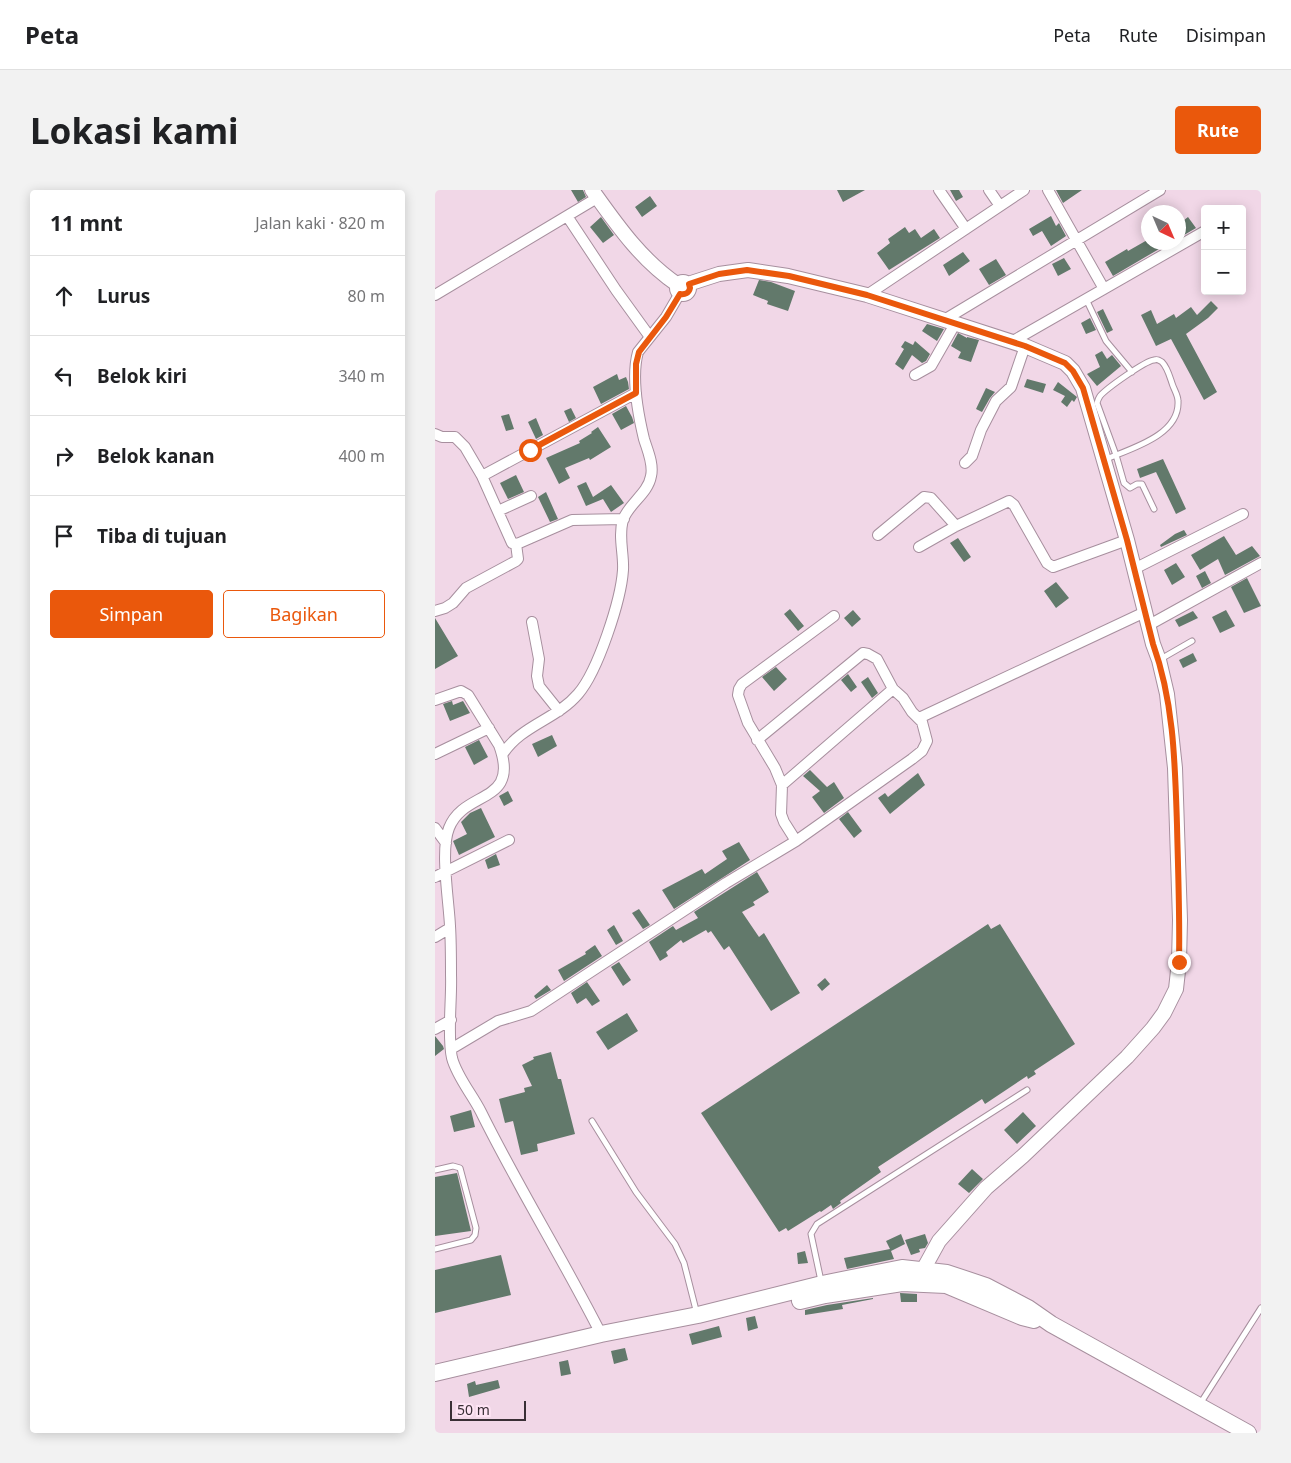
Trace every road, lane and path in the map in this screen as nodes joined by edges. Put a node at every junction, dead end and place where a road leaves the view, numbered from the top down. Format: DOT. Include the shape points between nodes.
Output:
graph roads {
  1 [pos="939,190"];
  2 [pos="989,190"];
  3 [pos="1023,190"];
  4 [pos="1048,190"];
  5 [pos="1160,190"];
  6 [pos="595,194"];
  7 [pos="1000,206"];
  8 [pos="567,216"];
  9 [pos="967,229"];
  10 [pos="1201,234"];
  11 [pos="1077,240"];
  12 [pos="682,287"];
  13 [pos="1104,289"];
  14 [pos="435,295"];
  15 [pos="867,295"];
  16 [pos="1086,299"];
  17 [pos="949,322"];
  18 [pos="650,337"];
  19 [pos="1019,344"];
  20 [pos="1132,372"];
  21 [pos="915,376"];
  22 [pos="636,393"];
  23 [pos="435,434"];
  24 [pos="1110,457"];
  25 [pos="965,463"];
  26 [pos="482,476"];
  27 [pos="531,496"];
  28 [pos="1154,509"];
  29 [pos="499,511"];
  30 [pos="1243,514"];
  31 [pos="623,519"];
  32 [pos="957,526"];
  33 [pos="878,535"];
  34 [pos="1127,540"];
  35 [pos="516,544"];
  36 [pos="919,547"];
  37 [pos="1261,563"];
  38 [pos="1134,569"];
  39 [pos="435,611"];
  40 [pos="834,616"];
  41 [pos="1147,618"];
  42 [pos="532,622"];
  43 [pos="1192,641"];
  44 [pos="1159,660"];
  45 [pos="893,689"];
  46 [pos="435,700"];
  47 [pos="559,711"];
  48 [pos="919,718"];
  49 [pos="489,728"];
  50 [pos="757,740"];
  51 [pos="435,754"];
  52 [pos="502,755"];
  53 [pos="782,785"];
  54 [pos="435,828"];
  55 [pos="509,840"];
  56 [pos="796,841"];
  57 [pos="446,843"];
  58 [pos="446,870"];
  59 [pos="435,877"];
  60 [pos="450,928"];
  61 [pos="435,937"];
  62 [pos="451,1020"];
  63 [pos="435,1029"];
  64 [pos="451,1049"];
  65 [pos="1027,1090"];
  66 [pos="592,1121"];
  67 [pos="435,1170"];
  68 [pos="435,1248"];
  69 [pos="923,1270"];
  70 [pos="947,1279"];
  71 [pos="822,1284"];
  72 [pos="1261,1308"];
  73 [pos="698,1315"];
  74 [pos="601,1334"];
  75 [pos="435,1373"];
  76 [pos="435,1383"];
  77 [pos="1198,1406"];
  78 [pos="1247,1433"];
  1 -- 9 [label="street"];
  2 -- 7 [label="street"];
  3 -- 7 [label="street"];
  4 -- 11 [label="street"];
  5 -- 11 [label="street"];
  6 -- 8 [label="street"];
  6 -- 12 [label="main road" via="644,257 660,273"];
  7 -- 9 [label="street"];
  8 -- 14 [label="street"];
  8 -- 18 [label="street"];
  9 -- 15 [label="street"];
  10 -- 13 [label="street"];
  11 -- 13 [label="street"];
  11 -- 17 [label="street"];
  12 -- 15 [label="main road" via="719,274 747,270 789,276"];
  12 -- 18 [label="street" via="666,317"];
  13 -- 16 [label="street"];
  15 -- 17 [label="main road"];
  16 -- 19 [label="street"];
  16 -- 20 [label="lane" via="1106,341"];
  17 -- 19 [label="main road"];
  17 -- 21 [label="street" via="931,366"];
  18 -- 22 [label="street" via="637,358"];
  19 -- 24 [label="main road" via="1065,363 1073,371"];
  19 -- 25 [label="street" via="1011,387 996,401 972,456"];
  20 -- 24 [label="lane" via="1098,399"];
  20 -- 24 [label="lane" via="1151,360 1162,362 1178,399 1177,408 1162,434"];
  22 -- 26 [label="street"];
  22 -- 31 [label="street" via="652,475 648,486"];
  23 -- 26 [label="street" via="458,439"];
  24 -- 28 [label="lane" via="1124,483 1131,488 1142,484"];
  24 -- 34 [label="main road"];
  26 -- 29 [label="street"];
  27 -- 29 [label="street"];
  29 -- 35 [label="street" via="509,540"];
  30 -- 38 [label="street"];
  31 -- 35 [label="street" via="572,520"];
  31 -- 47 [label="street" via="623,569 618,601 587,681"];
  32 -- 33 [label="street" via="927,496"];
  32 -- 34 [label="street" via="1005,502 1012,502 1053,568"];
  32 -- 36 [label="street"];
  34 -- 38 [label="main road"];
  35 -- 39 [label="street" via="516,561 467,588 453,603"];
  37 -- 41 [label="street"];
  38 -- 41 [label="main road"];
  40 -- 50 [label="street" via="739,689 738,695"];
  41 -- 44 [label="main road"];
  41 -- 48 [label="street"];
  42 -- 47 [label="street" via="539,658 539,686"];
  43 -- 44 [label="lane"];
  44 -- 69 [label="main road" via="1167,694 1175,768 1180,920 1175,989 1164,1013 1127,1057 986,1188 939,1241"];
  45 -- 48 [label="street"];
  45 -- 50 [label="street" via="877,659 863,653"];
  45 -- 53 [label="street"];
  46 -- 49 [label="street" via="463,691"];
  47 -- 52 [label="street" via="519,735"];
  48 -- 56 [label="street" via="927,741 922,751"];
  49 -- 51 [label="street"];
  49 -- 52 [label="street"];
  50 -- 53 [label="street"];
  52 -- 57 [label="street" via="505,774 502,782 455,816 448,829"];
  53 -- 56 [label="street" via="781,814"];
  54 -- 57 [label="street"];
  55 -- 58 [label="street"];
  56 -- 64 [label="street" via="531,1011 498,1021"];
  57 -- 58 [label="street"];
  58 -- 59 [label="street"];
  58 -- 60 [label="street"];
  60 -- 61 [label="street"];
  60 -- 62 [label="street"];
  62 -- 63 [label="street"];
  62 -- 64 [label="street"];
  64 -- 74 [label="street" via="459,1073"];
  65 -- 71 [label="lane" via="817,1224 811,1239"];
  66 -- 73 [label="lane" via="636,1192 675,1244"];
  67 -- 68 [label="lane" via="453,1166 460,1168 476,1228 471,1240"];
  69 -- 70 [label="highway"];
  69 -- 71 [label="highway" via="902,1268"];
  70 -- 76 [label="highway" via="825,1295 699,1326 603,1344"];
  70 -- 77 [label="highway" via="986,1286"];
  71 -- 73 [label="highway"];
  72 -- 77 [label="lane"];
  73 -- 74 [label="highway"];
  74 -- 75 [label="highway"];
  77 -- 78 [label="highway"];
}
